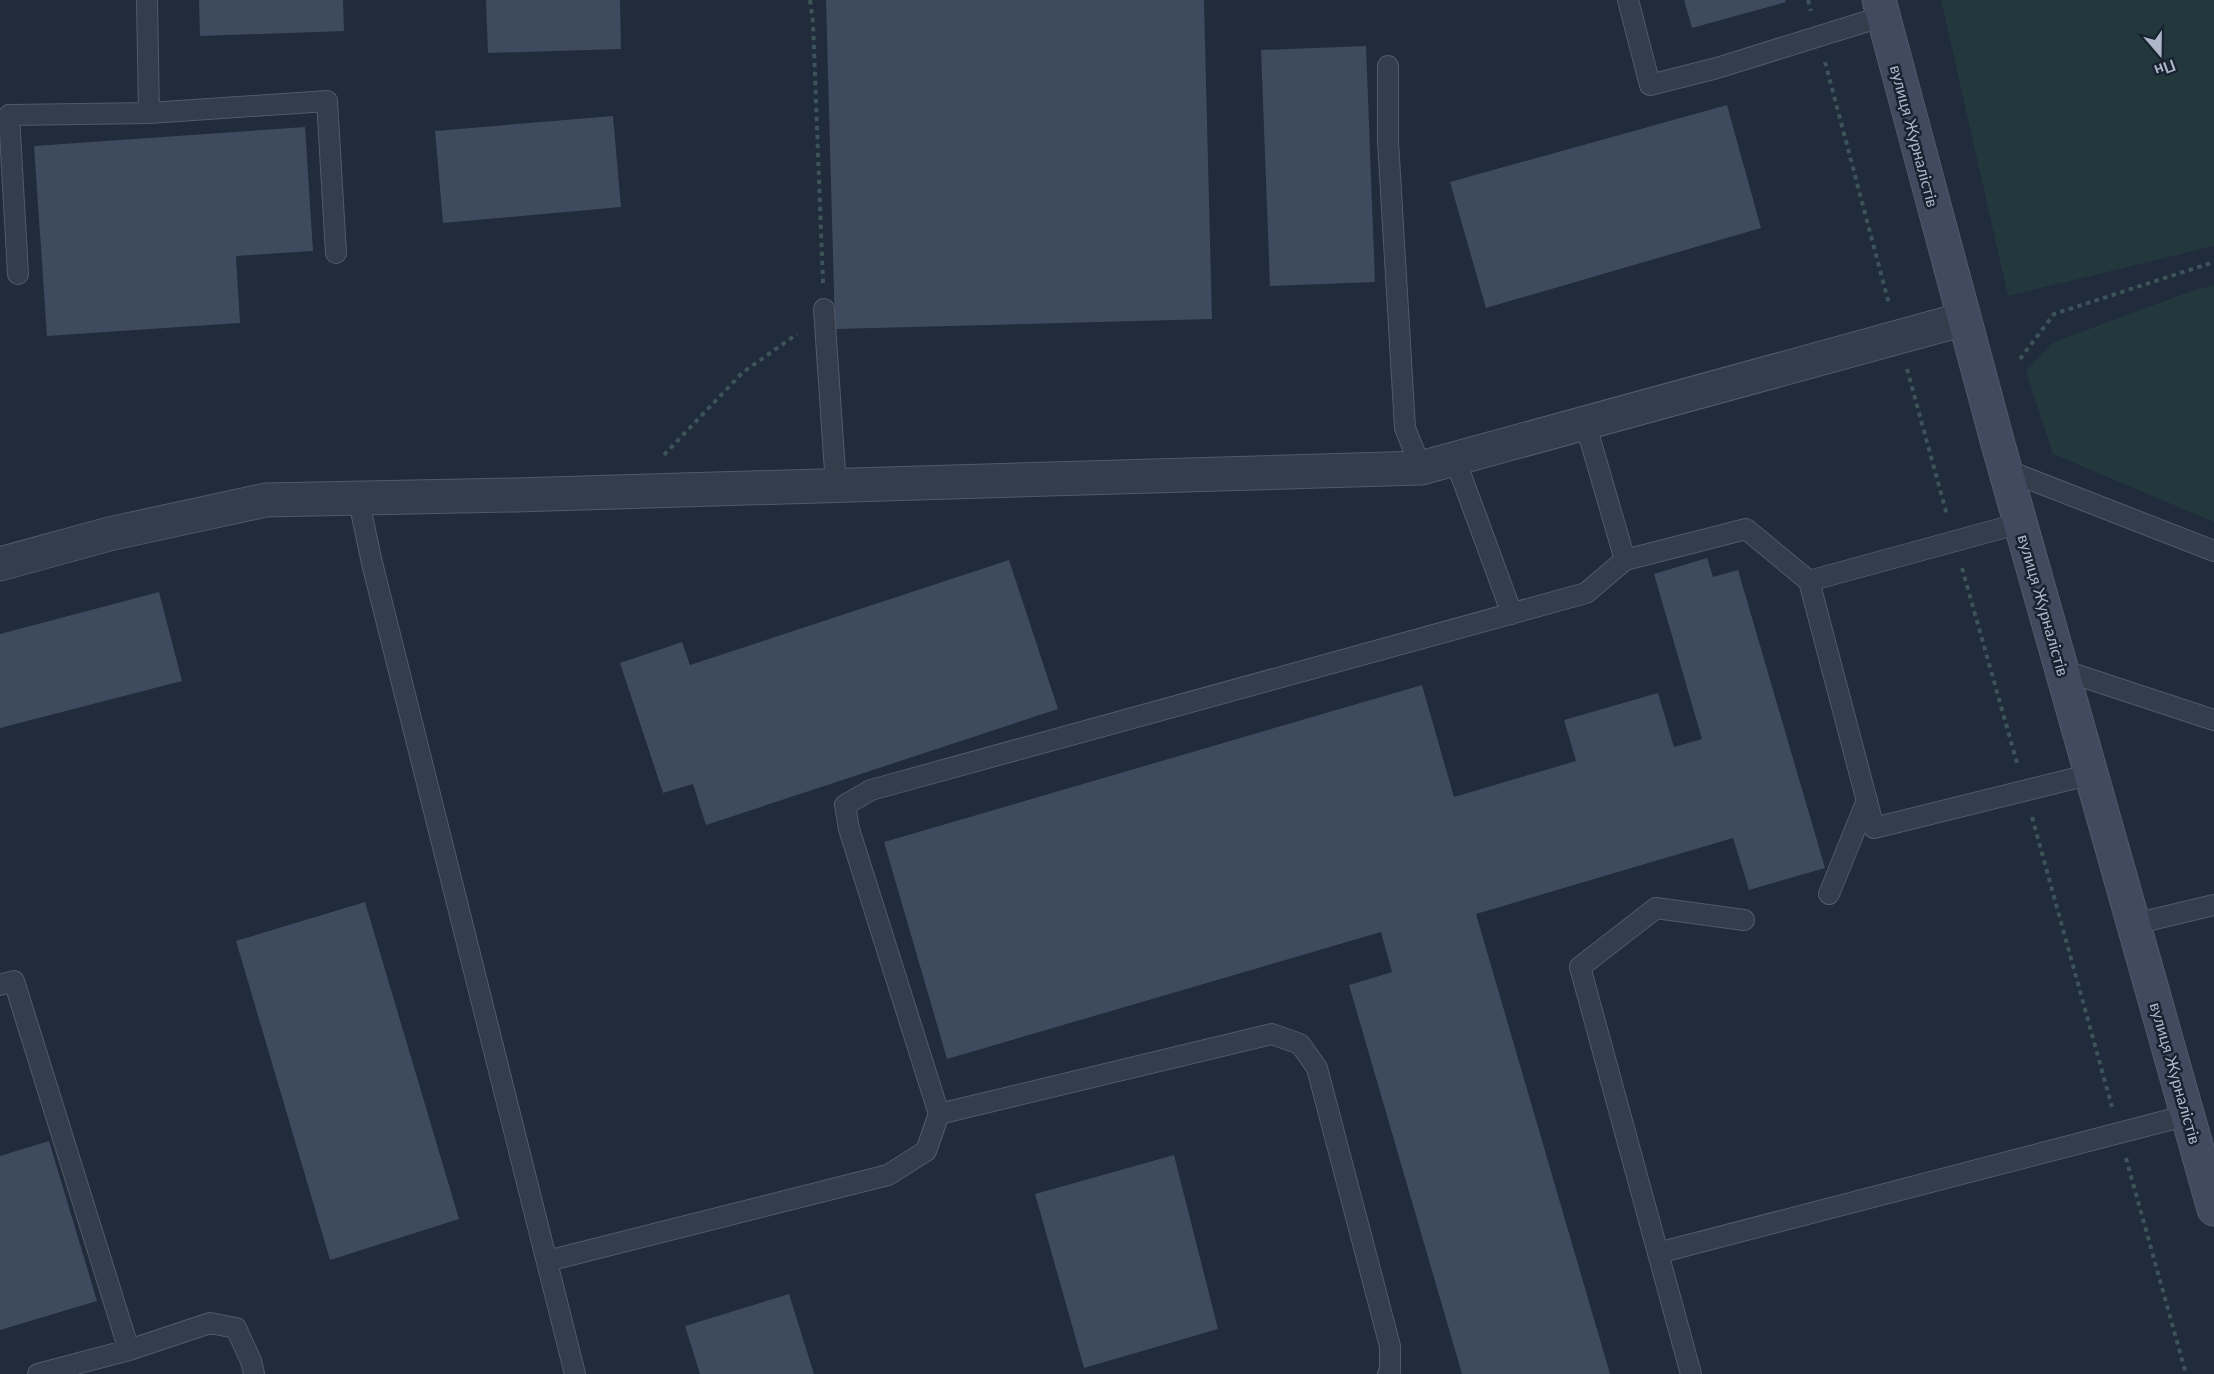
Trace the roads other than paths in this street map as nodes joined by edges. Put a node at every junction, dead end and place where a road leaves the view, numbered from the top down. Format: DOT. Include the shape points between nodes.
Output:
graph roads {
  1 [pos="147,0"];
  2 [pos="1628,0"];
  3 [pos="1881,8"];
  4 [pos="1388,66"];
  5 [pos="149,113"];
  6 [pos="336,253"];
  7 [pos="18,274"];
  8 [pos="824,309"];
  9 [pos="1964,319"];
  10 [pos="1585,422"];
  11 [pos="1455,459"];
  12 [pos="1421,468"];
  13 [pos="2006,470"];
  14 [pos="836,486"];
  15 [pos="358,497"];
  16 [pos="2021,523"];
  17 [pos="2214,551"];
  18 [pos="1625,560"];
  19 [pos="0,564"];
  20 [pos="1809,581"];
  21 [pos="1512,614"];
  22 [pos="2062,670"];
  23 [pos="2214,720"];
  24 [pos="2092,774"];
  25 [pos="1867,800"];
  26 [pos="1828,894"];
  27 [pos="2214,904"];
  28 [pos="1744,920"];
  29 [pos="2134,924"];
  30 [pos="0,985"];
  31 [pos="939,1114"];
  32 [pos="2188,1115"];
  33 [pos="2212,1189"];
  34 [pos="1658,1253"];
  35 [pos="548,1261"];
  36 [pos="129,1350"];
  37 [pos="38,1374"];
  38 [pos="254,1374"];
  39 [pos="575,1374"];
  40 [pos="1388,1374"];
  41 [pos="1691,1374"];
  1 -- 5 [label="lane"];
  2 -- 3 [label="lane" via="1650,85 1818,35"];
  3 -- 9 [label="street, вулиця Журналістів"];
  4 -- 12 [label="lane" via="1388,141 1405,428"];
  5 -- 6 [label="lane" via="327,101"];
  5 -- 7 [label="lane" via="9,115"];
  8 -- 14 [label="lane"];
  9 -- 10 [label="street"];
  9 -- 13 [label="street, вулиця Журналістів"];
  10 -- 11 [label="street"];
  10 -- 18 [label="lane"];
  11 -- 12 [label="street"];
  11 -- 21 [label="lane"];
  12 -- 14 [label="street"];
  13 -- 16 [label="street, вулиця Журналістів"];
  13 -- 17 [label="lane"];
  14 -- 15 [label="street"];
  15 -- 19 [label="street" via="266,500 109,534"];
  15 -- 35 [label="lane"];
  16 -- 20 [label="lane"];
  16 -- 22 [label="street, вулиця Журналістів"];
  18 -- 20 [label="lane" via="1746,529"];
  18 -- 21 [label="lane" via="1586,594"];
  20 -- 25 [label="lane"];
  21 -- 31 [label="lane" via="871,790 845,805 849,829"];
  22 -- 23 [label="lane"];
  22 -- 24 [label="street, вулиця Журналістів"];
  24 -- 25 [label="lane" via="1874,828"];
  24 -- 29 [label="street, вулиця Журналістів"];
  25 -- 26 [label="lane"];
  27 -- 29 [label="lane"];
  28 -- 34 [label="lane" via="1656,908 1580,967"];
  29 -- 32 [label="street, вулиця Журналістів"];
  30 -- 36 [label="lane" via="14,981"];
  31 -- 35 [label="lane" via="926,1151 888,1175"];
  31 -- 40 [label="lane" via="1272,1034 1300,1044 1317,1068 1390,1346"];
  32 -- 33 [label="street, вулиця Журналістів"];
  32 -- 34 [label="lane"];
  34 -- 41 [label="lane"];
  35 -- 39 [label="lane"];
  36 -- 37 [label="lane"];
  36 -- 38 [label="lane" via="210,1323 236,1328"];
}
